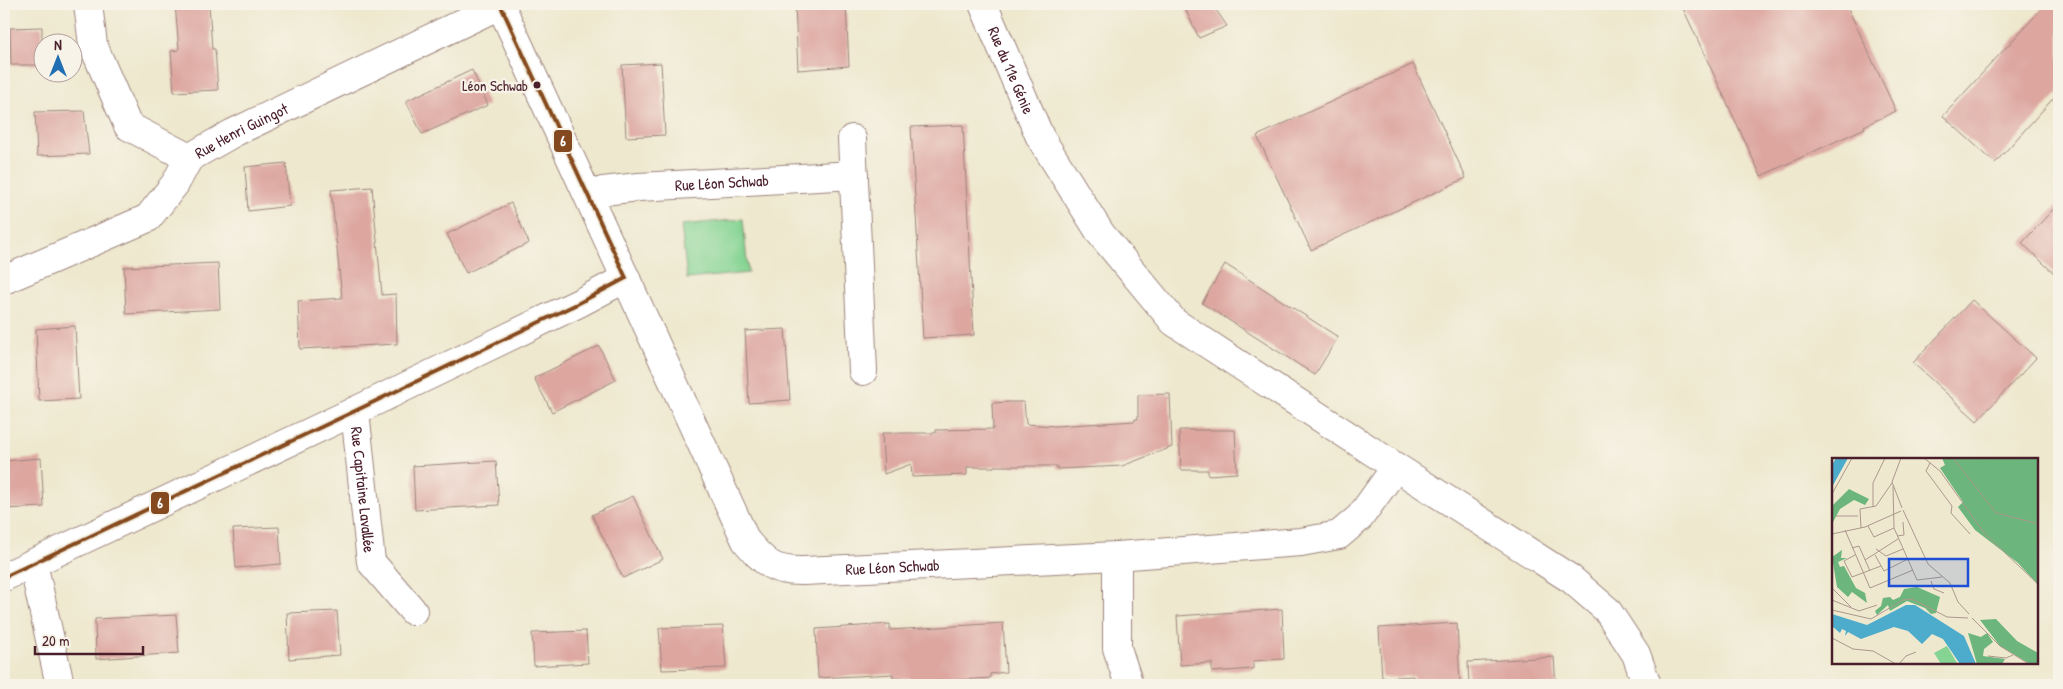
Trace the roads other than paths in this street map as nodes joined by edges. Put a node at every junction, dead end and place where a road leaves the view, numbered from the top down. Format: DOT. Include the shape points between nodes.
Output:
graph roads {
  1 [pos="88,4"];
  2 [pos="500,4"];
  3 [pos="983,4"];
  4 [pos="852,139"];
  5 [pos="189,158"];
  6 [pos="854,175"];
  7 [pos="589,196"];
  8 [pos="626,278"];
  9 [pos="4,280"];
  10 [pos="862,371"];
  11 [pos="355,411"];
  12 [pos="1396,468"];
  13 [pos="1117,556"];
  14 [pos="33,563"];
  15 [pos="4,577"];
  16 [pos="413,611"];
  17 [pos="60,685"];
  18 [pos="1129,685"];
  19 [pos="1646,685"];
  1 -- 5 [label="street" via="93,45 128,126"];
  2 -- 5 [label="street, Rue Henri Guingot" via="233,133"];
  2 -- 7 [label="street, Rue Léon Schwab"];
  3 -- 12 [label="street, Rue du 11e Génie" via="1040,137 1101,234 1174,322"];
  4 -- 6 [label="street"];
  5 -- 9 [label="street, Rue Henri Guingot" via="175,184 148,218"];
  6 -- 7 [label="street, Rue Léon Schwab" via="639,187"];
  6 -- 10 [label="street"];
  7 -- 8 [label="street, Rue Léon Schwab"];
  8 -- 11 [label="street, Rue Capitaine Lavallée"];
  8 -- 13 [label="street, Rue Léon Schwab" via="746,540 765,562 788,572"];
  11 -- 14 [label="street, Rue Capitaine Lavallée"];
  11 -- 16 [label="street, Rue Capitaine Lavallée" via="371,562"];
  12 -- 13 [label="street, Rue Léon Schwab" via="1360,517 1339,534 1301,542"];
  12 -- 19 [label="street, Rue du 11e Génie" via="1572,579 1607,610 1636,654"];
  13 -- 18 [label="street" via="1117,648"];
  14 -- 15 [label="street, Rue Capitaine Lavallée"];
  14 -- 17 [label="street"];
}
